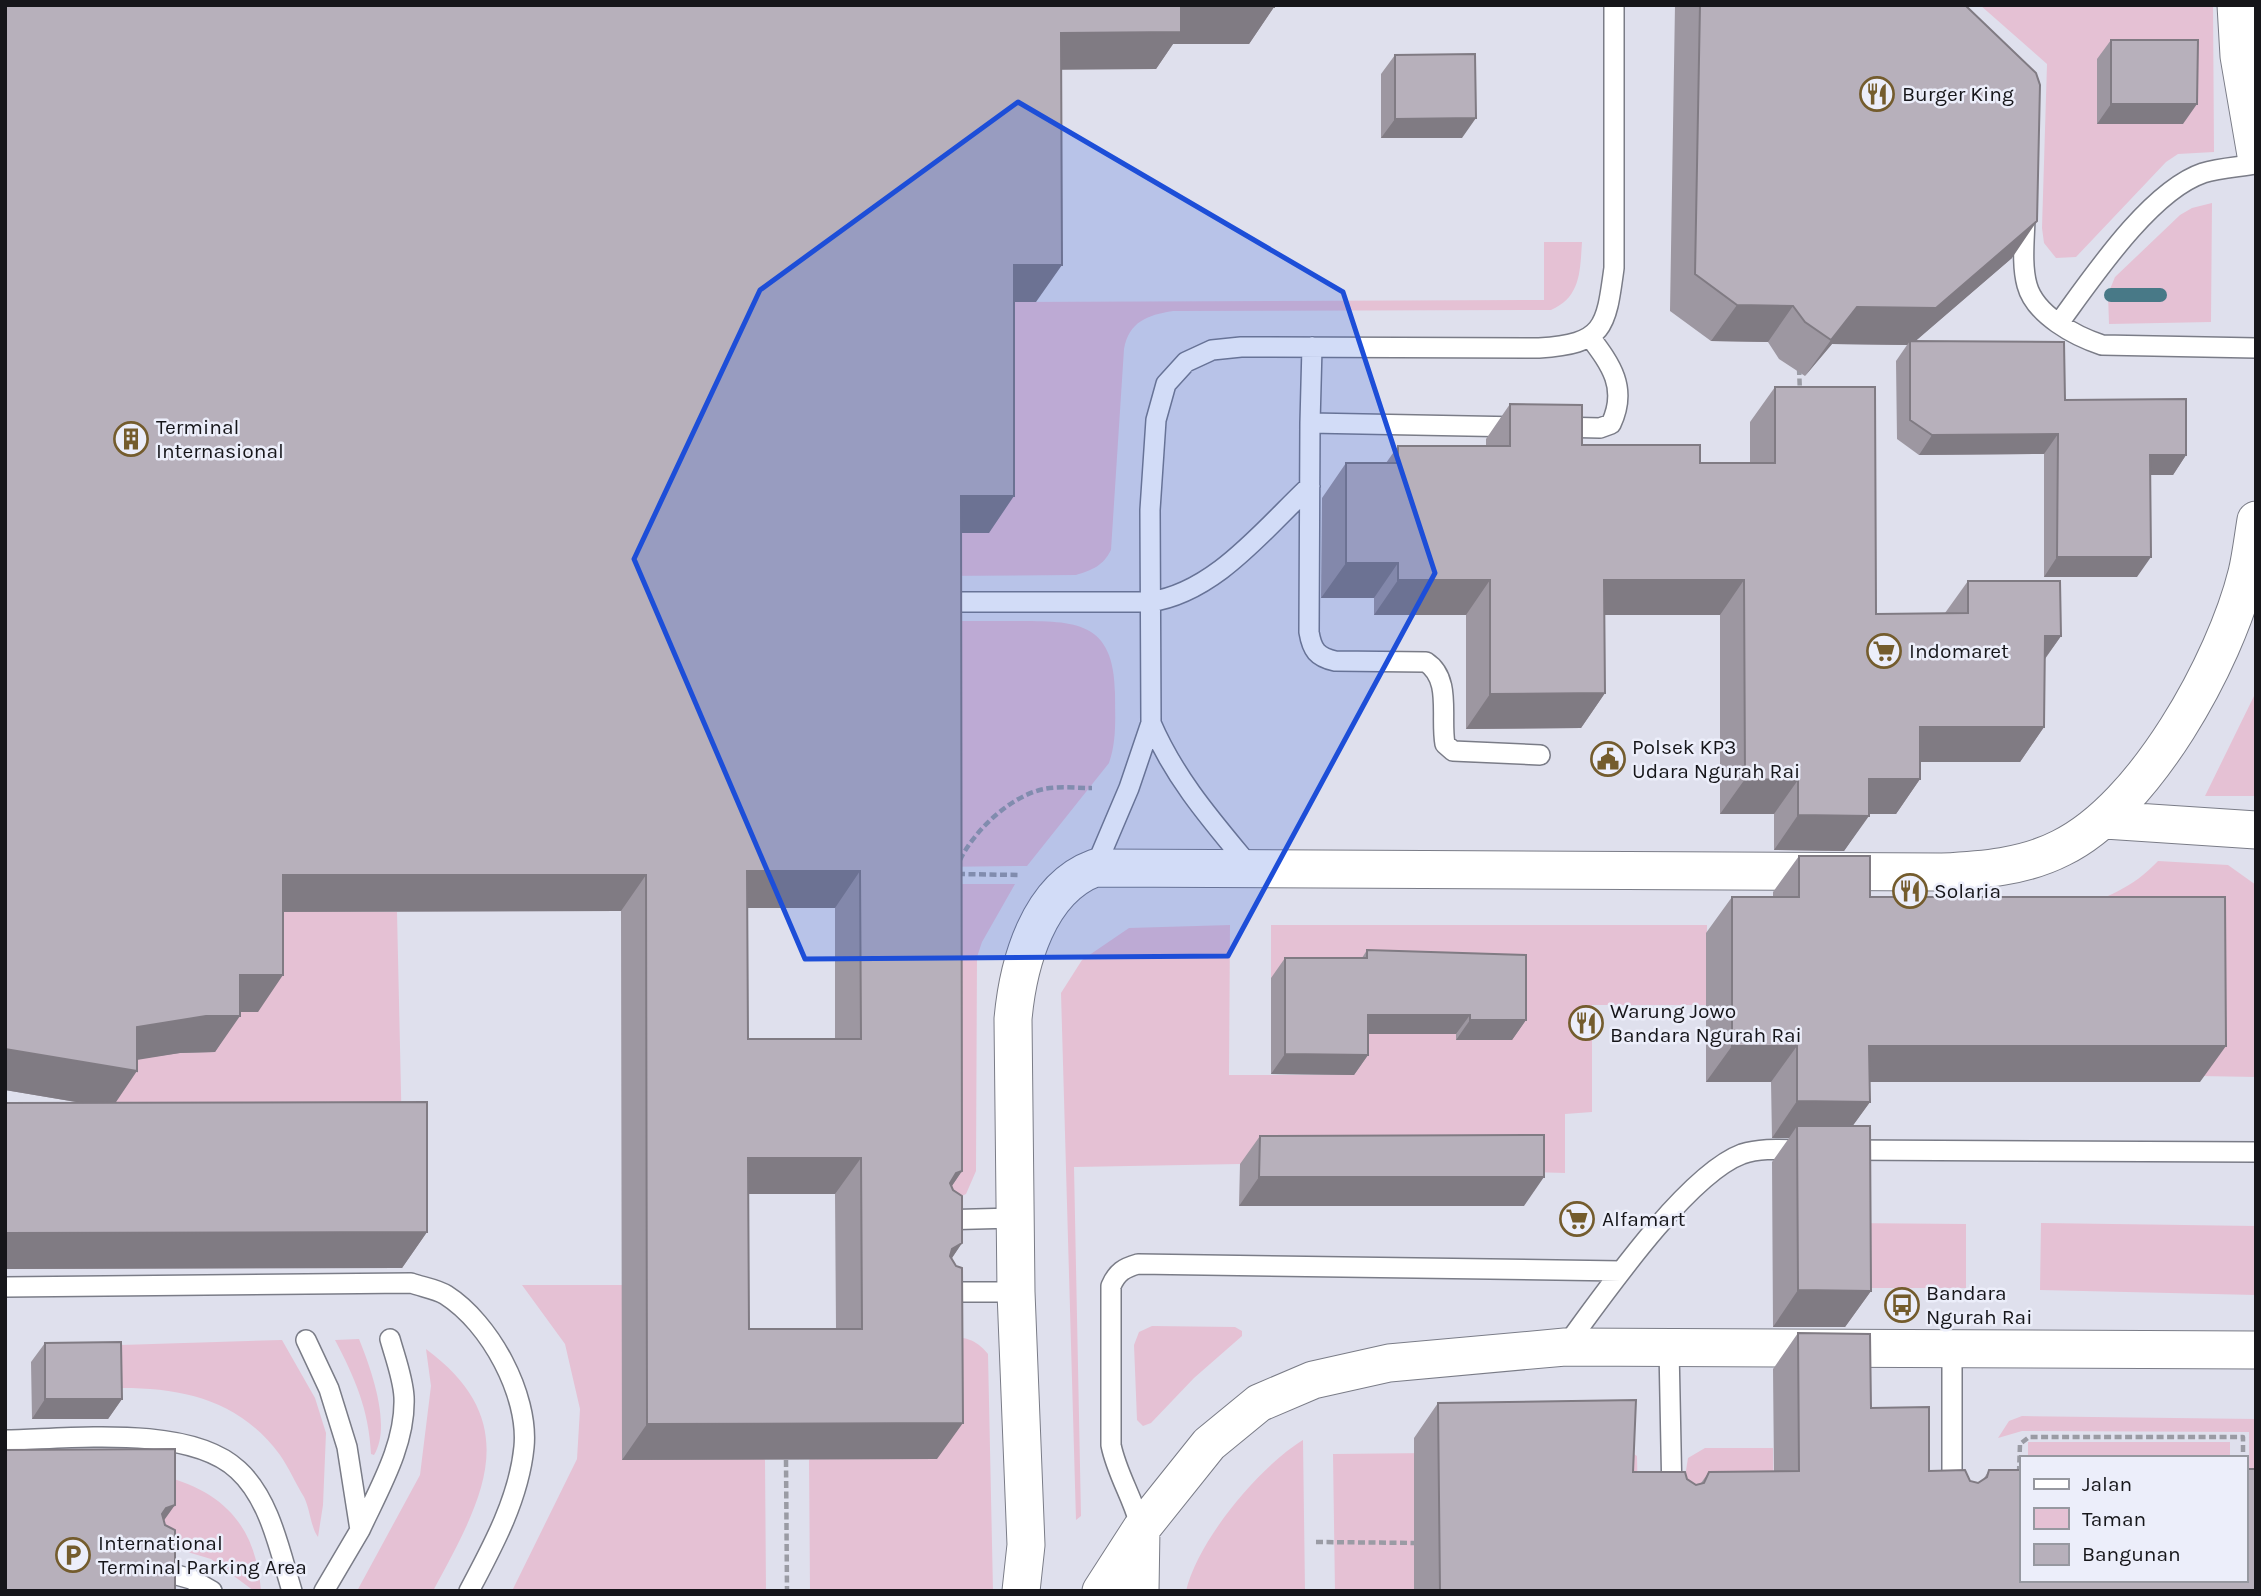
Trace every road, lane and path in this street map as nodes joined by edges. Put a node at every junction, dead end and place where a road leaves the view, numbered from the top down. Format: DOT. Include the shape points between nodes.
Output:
graph roads {
  1 [pos="1614,5"];
  2 [pos="2236,5"];
  3 [pos="2256,155"];
  4 [pos="2256,164"];
  5 [pos="2026,201"];
  6 [pos="2059,323"];
  7 [pos="1590,337"];
  8 [pos="1312,347"];
  9 [pos="2256,348"];
  10 [pos="1799,368"];
  11 [pos="1800,395"];
  12 [pos="1310,423"];
  13 [pos="1310,485"];
  14 [pos="2256,520"];
  15 [pos="952,602"];
  16 [pos="1149,602"];
  17 [pos="1151,723"];
  18 [pos="1540,755"];
  19 [pos="1129,788"];
  20 [pos="2105,820"];
  21 [pos="2256,830"];
  22 [pos="1096,868"];
  23 [pos="1251,868"];
  24 [pos="1063,887"];
  25 [pos="2256,1152"];
  26 [pos="1014,1218"];
  27 [pos="937,1220"];
  28 [pos="1621,1271"];
  29 [pos="5,1287"];
  30 [pos="937,1292"];
  31 [pos="1016,1292"];
  32 [pos="390,1339"];
  33 [pos="306,1340"];
  34 [pos="1564,1347"];
  35 [pos="1669,1348"];
  36 [pos="1952,1348"];
  37 [pos="2256,1350"];
  38 [pos="5,1440"];
  39 [pos="2243,1456"];
  40 [pos="786,1460"];
  41 [pos="2019,1483"];
  42 [pos="1952,1506"];
  43 [pos="1672,1508"];
  44 [pos="1141,1529"];
  45 [pos="360,1530"];
  46 [pos="1316,1542"];
  47 [pos="1426,1543"];
  48 [pos="140,1566"];
  49 [pos="212,1591"];
  50 [pos="292,1591"];
  51 [pos="324,1591"];
  52 [pos="469,1591"];
  53 [pos="788,1591"];
  54 [pos="1021,1591"];
  55 [pos="1101,1591"];
  56 [pos="1140,1591"];
  1 -- 7 [label="lane" via="1614,268 1610,302 1601,326"];
  2 -- 3 [label="street" via="2239,56"];
  4 -- 6 [label="lane" via="2202,173 2163,196 2106,260"];
  5 -- 6 [label="lane" via="2027,287 2040,308"];
  6 -- 9 [label="lane" via="2079,338 2102,345"];
  7 -- 8 [label="lane" via="1573,346 1539,348"];
  7 -- 12 [label="lane" via="1615,371 1616,413 1611,424 1600,428"];
  8 -- 12 [label="lane"];
  8 -- 16 [label="lane" via="1212,350 1186,362 1167,384 1155,433"];
  10 -- 11 [label="path"];
  12 -- 13 [label="lane"];
  13 -- 16 [label="lane" via="1212,577 1172,599"];
  13 -- 18 [label="lane" via="1312,648 1321,658 1335,661 1426,662 1438,670 1442,681 1445,744 1453,751"];
  14 -- 20 [label="street" via="2247,574 2220,646 2189,707 2139,782"];
  15 -- 16 [label="lane"];
  16 -- 17 [label="lane"];
  17 -- 19 [label="lane"];
  17 -- 23 [label="lane" via="1191,797"];
  19 -- 22 [label="lane"];
  19 -- 24 [label="path" via="1043,789 999,811 968,843 953,874 1033,876"];
  20 -- 21 [label="street"];
  20 -- 23 [label="street" via="2060,849 1997,869"];
  22 -- 23 [label="street"];
  22 -- 24 [label="street" via="1078,874"];
  24 -- 26 [label="street" via="1028,943 1016,978"];
  25 -- 28 [label="lane" via="1763,1150 1744,1154 1712,1171"];
  26 -- 27 [label="lane"];
  26 -- 31 [label="street"];
  28 -- 34 [label="lane"];
  28 -- 44 [label="lane" via="1138,1264 1125,1268 1111,1286 1111,1445 1115,1469 1136,1506"];
  29 -- 52 [label="lane" via="411,1283 446,1295 496,1348 516,1385 524,1444 515,1493"];
  30 -- 31 [label="lane"];
  31 -- 54 [label="street" via="1026,1545"];
  32 -- 45 [label="lane" via="404,1396 401,1429"];
  33 -- 45 [label="lane" via="329,1389 347,1447"];
  34 -- 35 [label="street"];
  34 -- 44 [label="street" via="1389,1363 1314,1380 1259,1403 1209,1444"];
  35 -- 36 [label="street"];
  35 -- 43 [label="lane"];
  36 -- 37 [label="street"];
  36 -- 42 [label="lane"];
  38 -- 50 [label="lane" via="167,1439 203,1450 238,1470 261,1503"];
  39 -- 41 [label="path" via="2243,1437 2029,1437 2020,1444"];
  40 -- 53 [label="path"];
  44 -- 55 [label="street"];
  44 -- 56 [label="street"];
  45 -- 51 [label="lane"];
  46 -- 47 [label="path"];
  48 -- 49 [label="lane" via="191,1579"];
}
